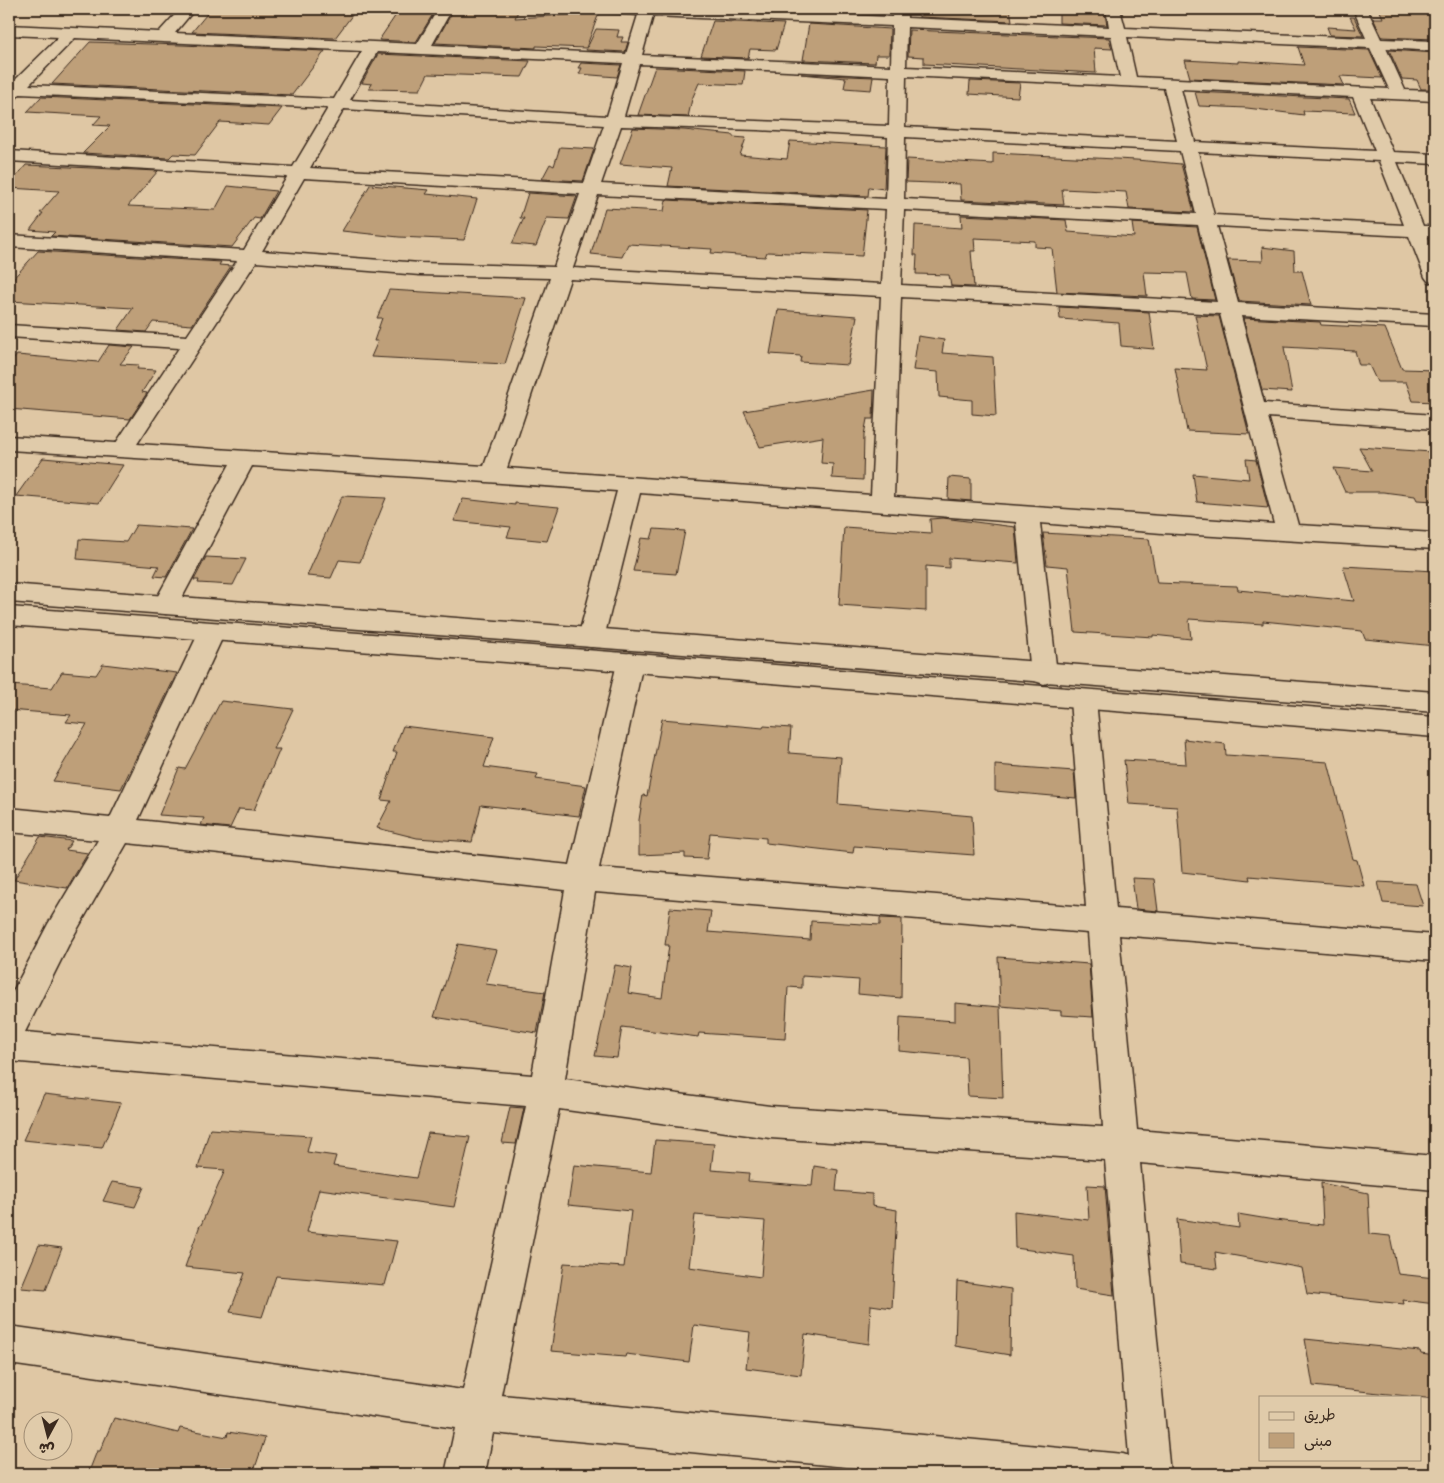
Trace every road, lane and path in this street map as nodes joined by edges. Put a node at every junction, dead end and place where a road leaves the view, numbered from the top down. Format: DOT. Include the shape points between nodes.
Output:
graph roads {
  1 [pos="188,9"];
  2 [pos="445,9"];
  3 [pos="607,9"];
  4 [pos="1113,9"];
  5 [pos="1360,9"];
  6 [pos="648,11"];
  7 [pos="694,11"];
  8 [pos="900,16"];
  9 [pos="9,30"];
  10 [pos="1119,32"];
  11 [pos="71,33"];
  12 [pos="162,38"];
  13 [pos="1376,43"];
  14 [pos="1435,46"];
  15 [pos="372,47"];
  16 [pos="420,50"];
  17 [pos="633,60"];
  18 [pos="898,72"];
  19 [pos="1129,82"];
  20 [pos="1171,83"];
  21 [pos="11,91"];
  22 [pos="1360,93"];
  23 [pos="1399,94"];
  24 [pos="1435,96"];
  25 [pos="340,104"];
  26 [pos="614,121"];
  27 [pos="897,132"];
  28 [pos="1186,146"];
  29 [pos="9,156"];
  30 [pos="1386,156"];
  31 [pos="1435,159"];
  32 [pos="300,172"];
  33 [pos="591,189"];
  34 [pos="896,204"];
  35 [pos="1207,220"];
  36 [pos="1416,230"];
  37 [pos="1435,232"];
  38 [pos="9,241"];
  39 [pos="250,256"];
  40 [pos="562,273"];
  41 [pos="1435,277"];
  42 [pos="891,291"];
  43 [pos="1229,308"];
  44 [pos="1435,320"];
  45 [pos="9,331"];
  46 [pos="193,343"];
  47 [pos="1254,409"];
  48 [pos="1435,422"];
  49 [pos="9,443"];
  50 [pos="122,450"];
  51 [pos="245,458"];
  52 [pos="493,474"];
  53 [pos="630,486"];
  54 [pos="882,504"];
  55 [pos="1028,515"];
  56 [pos="1288,532"];
  57 [pos="1435,541"];
  58 [pos="9,593"];
  59 [pos="166,604"];
  60 [pos="9,616"];
  61 [pos="212,632"];
  62 [pos="591,638"];
  63 [pos="630,663"];
  64 [pos="1044,674"];
  65 [pos="1083,700"];
  66 [pos="1435,702"];
  67 [pos="1435,727"];
  68 [pos="9,820"];
  69 [pos="119,830"];
  70 [pos="582,879"];
  71 [pos="1101,922"];
  72 [pos="1435,948"];
  73 [pos="9,1031"];
  74 [pos="9,1046"];
  75 [pos="546,1092"];
  76 [pos="1122,1146"];
  77 [pos="1435,1173"];
  78 [pos="9,1345"];
  79 [pos="478,1412"];
  80 [pos="465,1474"];
  81 [pos="1123,1474"];
  82 [pos="1150,1474"];
  1 -- 12 [label="street"];
  2 -- 16 [label="street"];
  3 -- 6 [label="street"];
  4 -- 10 [label="street"];
  5 -- 13 [label="street"];
  6 -- 7 [label="street"];
  6 -- 17 [label="street"];
  7 -- 8 [label="street"];
  8 -- 10 [label="street"];
  8 -- 18 [label="street"];
  9 -- 11 [label="street"];
  10 -- 13 [label="street"];
  10 -- 19 [label="street"];
  11 -- 12 [label="street"];
  11 -- 21 [label="street"];
  12 -- 15 [label="street"];
  13 -- 14 [label="street"];
  13 -- 23 [label="street"];
  15 -- 16 [label="street"];
  15 -- 25 [label="street"];
  16 -- 17 [label="street"];
  17 -- 18 [label="street"];
  17 -- 26 [label="street"];
  18 -- 19 [label="street"];
  18 -- 27 [label="street"];
  19 -- 20 [label="street"];
  20 -- 22 [label="street"];
  20 -- 28 [label="street"];
  21 -- 25 [label="street"];
  22 -- 23 [label="street"];
  22 -- 30 [label="street"];
  23 -- 24 [label="street"];
  25 -- 26 [label="street"];
  25 -- 32 [label="street"];
  26 -- 27 [label="street"];
  26 -- 33 [label="street"];
  27 -- 28 [label="street"];
  27 -- 34 [label="street"];
  28 -- 30 [label="street"];
  28 -- 35 [label="street"];
  29 -- 32 [label="street"];
  30 -- 31 [label="street"];
  30 -- 36 [label="street"];
  32 -- 33 [label="street"];
  32 -- 39 [label="street"];
  33 -- 34 [label="street"];
  33 -- 40 [label="street"];
  34 -- 35 [label="street"];
  34 -- 42 [label="street"];
  35 -- 36 [label="street"];
  35 -- 43 [label="street"];
  36 -- 37 [label="street"];
  36 -- 41 [label="street"];
  38 -- 39 [label="street"];
  39 -- 40 [label="street" via="420,269"];
  39 -- 46 [label="street"];
  40 -- 42 [label="street"];
  40 -- 52 [label="street"];
  42 -- 43 [label="street"];
  42 -- 54 [label="street"];
  43 -- 44 [label="street"];
  43 -- 47 [label="street"];
  45 -- 46 [label="street"];
  46 -- 50 [label="street"];
  47 -- 48 [label="street"];
  47 -- 56 [label="street"];
  49 -- 50 [label="street"];
  50 -- 51 [label="street"];
  51 -- 52 [label="street"];
  51 -- 59 [label="street"];
  52 -- 53 [label="street"];
  53 -- 54 [label="street"];
  53 -- 62 [label="street"];
  54 -- 55 [label="street"];
  55 -- 56 [label="street"];
  55 -- 64 [label="street"];
  56 -- 57 [label="street"];
  58 -- 59 [label="street"];
  59 -- 62 [label="street"];
  60 -- 61 [label="street"];
  61 -- 63 [label="street"];
  61 -- 69 [label="street"];
  62 -- 64 [label="street"];
  63 -- 65 [label="street"];
  63 -- 70 [label="street"];
  64 -- 66 [label="street"];
  65 -- 67 [label="street"];
  65 -- 71 [label="street"];
  68 -- 69 [label="street"];
  69 -- 70 [label="street"];
  69 -- 73 [label="street" via="59,933"];
  70 -- 71 [label="street"];
  70 -- 75 [label="street"];
  71 -- 72 [label="street"];
  71 -- 76 [label="street"];
  74 -- 75 [label="street"];
  75 -- 76 [label="street" via="770,1122"];
  75 -- 79 [label="street"];
  76 -- 77 [label="street"];
  76 -- 82 [label="street"];
  78 -- 79 [label="street"];
  79 -- 80 [label="street"];
  79 -- 81 [label="street"];
}
